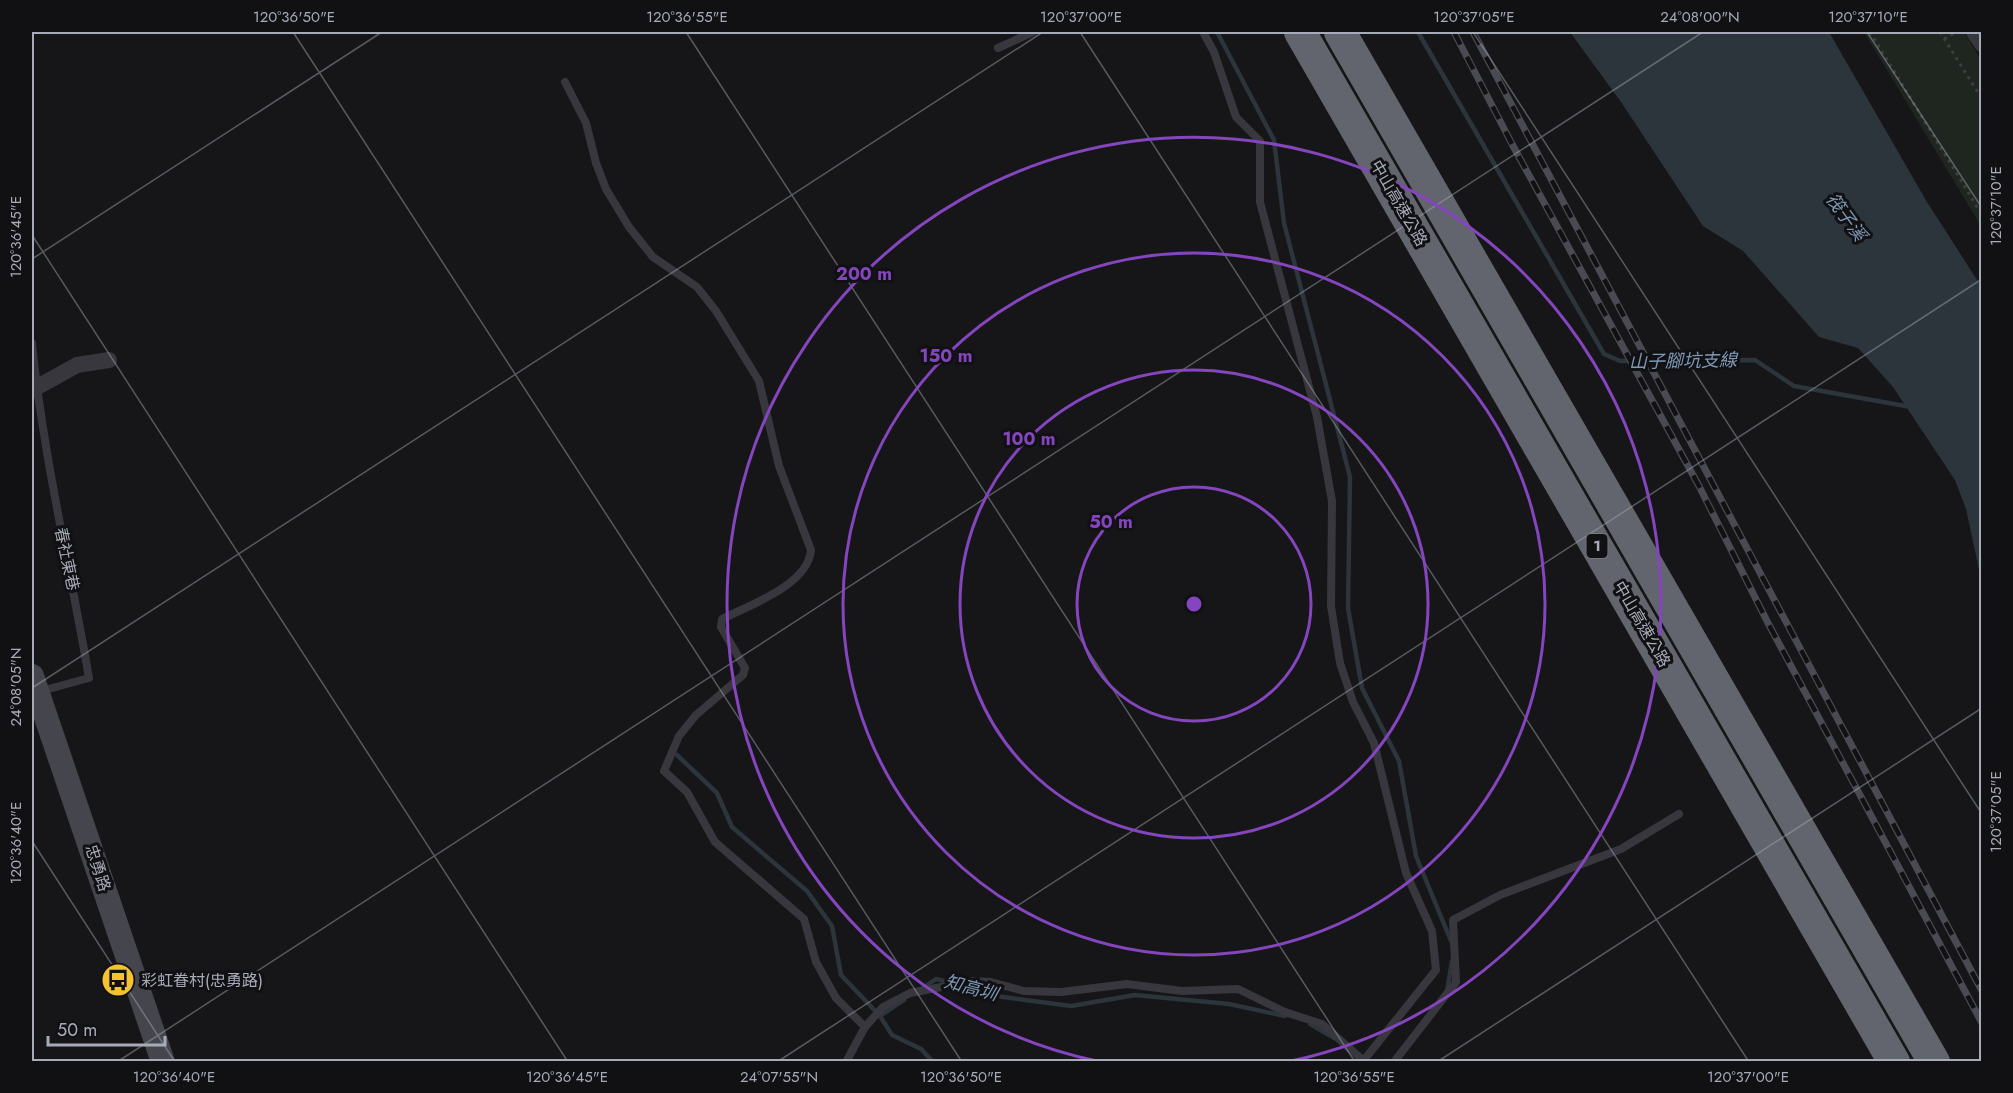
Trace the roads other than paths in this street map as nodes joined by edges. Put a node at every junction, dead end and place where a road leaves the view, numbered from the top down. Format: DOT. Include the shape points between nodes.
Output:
graph roads {
  1 [pos="1033,32"];
  2 [pos="1203,32"];
  3 [pos="1300,32"];
  4 [pos="1340,32"];
  5 [pos="1974,32"];
  6 [pos="1982,44"];
  7 [pos="998,48"];
  8 [pos="565,82"];
  9 [pos="32,343"];
  10 [pos="109,360"];
  11 [pos="34,388"];
  12 [pos="34,687"];
  13 [pos="1679,814"];
  14 [pos="866,1027"];
  15 [pos="1364,1061"];
  16 [pos="163,1062"];
  17 [pos="846,1062"];
  18 [pos="1394,1062"];
  19 [pos="1894,1062"];
  20 [pos="1934,1062"];
  1 -- 7 [label="lane"];
  2 -- 15 [label="lane" via="1214,52 1236,117 1260,141 1260,202 1317,417 1332,501 1331,606 1340,663 1353,702 1374,743 1406,873 1432,931 1436,970"];
  3 -- 19 [label="highway, 中山高速公路 / 1"];
  4 -- 20 [label="highway, 中山高速公路 / 1"];
  5 -- 6 [label="street"];
  8 -- 14 [label="lane" via="586,123 606,189 629,227 653,258 697,287 759,381 779,466 812,550 803,573 722,620 721,627 745,668 743,675 696,715 679,736 664,771 687,792 715,842 804,919 816,962 836,998"];
  9 -- 11 [label="lane"];
  10 -- 11 [label="street" via="77,365"];
  11 -- 12 [label="lane, 春社東巷" via="89,678"];
  12 -- 16 [label="main road, 忠勇路"];
  13 -- 18 [label="lane" via="1621,849 1500,895 1454,920 1456,982"];
  14 -- 15 [label="lane" via="883,1007 910,993 972,981 1023,991 1061,992 1127,984 1182,991 1238,989 1285,1012 1322,1024"];
  14 -- 17 [label="lane"];
}
